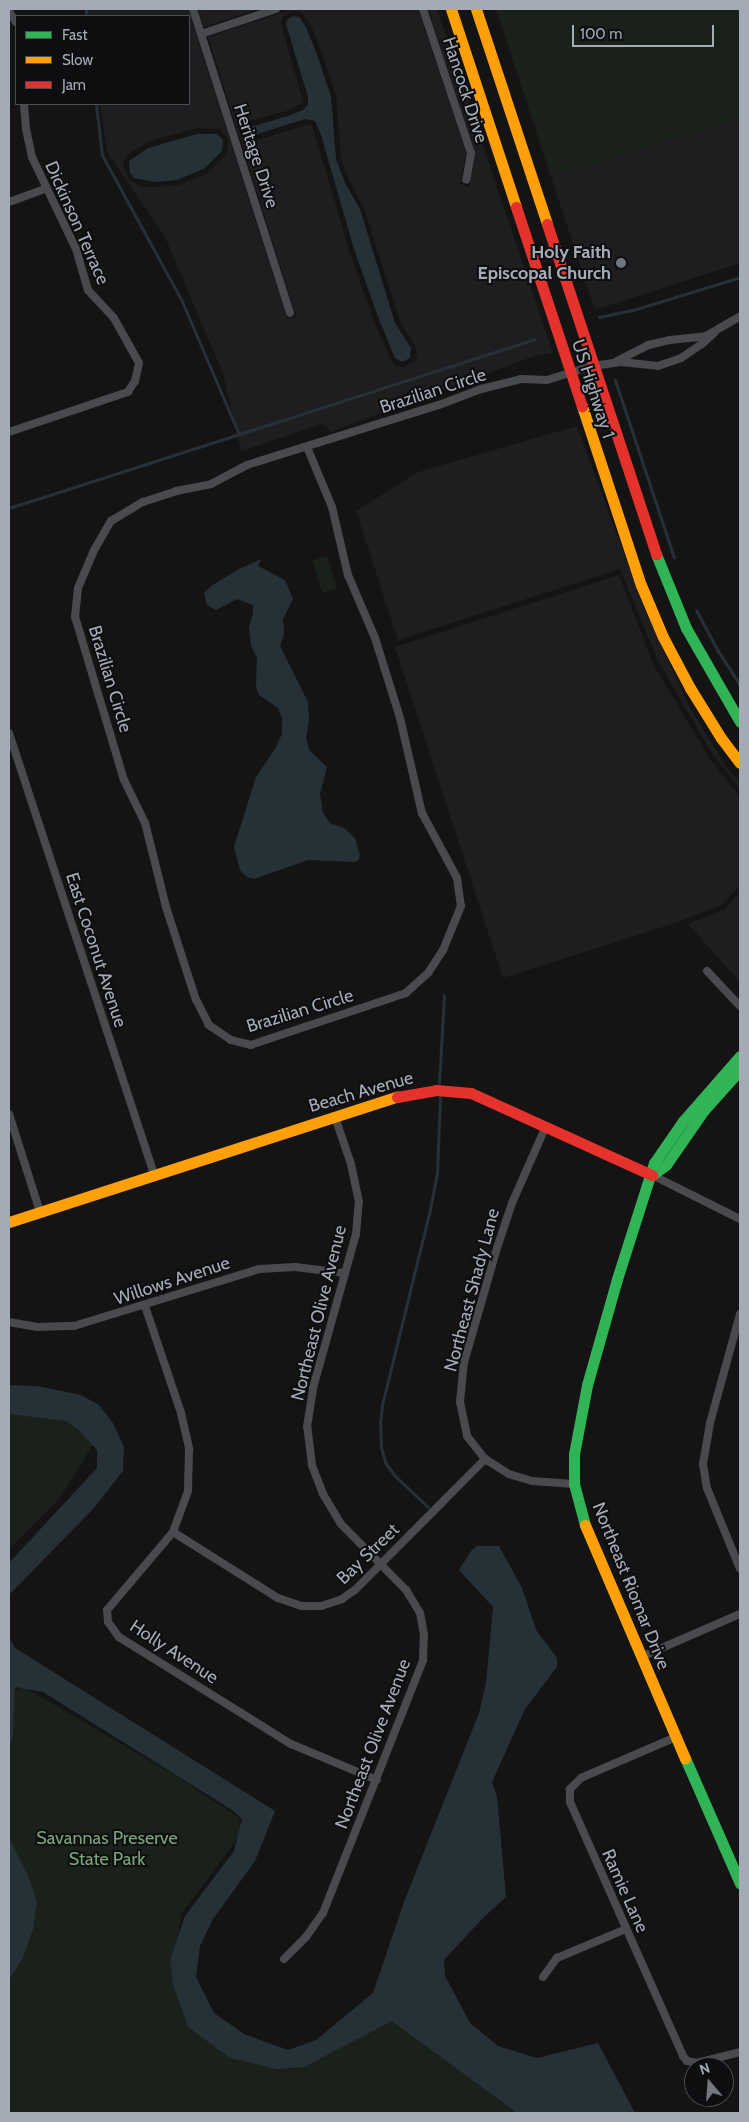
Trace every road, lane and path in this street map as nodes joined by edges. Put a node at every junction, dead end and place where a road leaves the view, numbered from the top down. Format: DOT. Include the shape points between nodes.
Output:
graph roads {
  1 [pos="193,9"];
  2 [pos="276,9"];
  3 [pos="423,9"];
  4 [pos="451,9"];
  5 [pos="476,9"];
  6 [pos="201,34"];
  7 [pos="24,105"];
  8 [pos="466,180"];
  9 [pos="45,189"];
  10 [pos="9,202"];
  11 [pos="290,313"];
  12 [pos="740,316"];
  13 [pos="714,333"];
  14 [pos="610,364"];
  15 [pos="592,366"];
  16 [pos="570,373"];
  17 [pos="9,432"];
  18 [pos="307,447"];
  19 [pos="740,722"];
  20 [pos="9,733"];
  21 [pos="17,759"];
  22 [pos="9,762"];
  23 [pos="740,763"];
  24 [pos="707,971"];
  25 [pos="740,1006"];
  26 [pos="740,1056"];
  27 [pos="740,1070"];
  28 [pos="9,1114"];
  29 [pos="334,1117"];
  30 [pos="546,1126"];
  31 [pos="652,1175"];
  32 [pos="154,1176"];
  33 [pos="40,1212"];
  34 [pos="740,1219"];
  35 [pos="9,1222"];
  36 [pos="345,1274"];
  37 [pos="145,1306"];
  38 [pos="740,1314"];
  39 [pos="9,1322"];
  40 [pos="485,1460"];
  41 [pos="574,1484"];
  42 [pos="173,1532"];
  43 [pos="381,1564"];
  44 [pos="740,1569"];
  45 [pos="740,1614"];
  46 [pos="641,1657"];
  47 [pos="676,1737"];
  48 [pos="377,1780"];
  49 [pos="740,1883"];
  50 [pos="626,1929"];
  51 [pos="284,1959"];
  52 [pos="543,1977"];
  53 [pos="740,2052"];
  1 -- 6 [label="street, Heritage Drive"];
  2 -- 6 [label="street"];
  3 -- 8 [label="street, Hancock Drive" via="471,153"];
  4 -- 16 [label="street, US Highway 1"];
  5 -- 15 [label="street, US Highway 1"];
  6 -- 11 [label="street, Heritage Drive"];
  7 -- 9 [label="street, Dickinson Terrace" via="32,157"];
  9 -- 10 [label="street"];
  9 -- 17 [label="street, Dickinson Terrace" via="76,249 88,290 114,318 139,363 135,381 128,392"];
  12 -- 13 [label="street"];
  13 -- 14 [label="street" via="648,345"];
  13 -- 14 [label="street, Brazilian Circle" via="669,363 658,366"];
  14 -- 15 [label="street, Brazilian Circle"];
  15 -- 16 [label="street, Brazilian Circle"];
  15 -- 19 [label="street, US Highway 1" via="663,575 686,628"];
  16 -- 18 [label="street, Brazilian Circle" via="547,380 521,379 481,389"];
  16 -- 23 [label="street, US Highway 1" via="644,594 690,688"];
  18 -- 18 [label="street, Brazilian Circle" via="332,507 348,574 375,638 400,718 422,813 457,878 461,906 443,950 428,973 406,993 251,1045 231,1040 210,1025 196,1000 166,907 145,824 124,780 76,616 78,588 93,552 111,522 143,502 211,484 247,465"];
  20 -- 21 [label="street, East Coconut Avenue"];
  21 -- 22 [label="street"];
  21 -- 32 [label="street, East Coconut Avenue"];
  24 -- 25 [label="street"];
  26 -- 31 [label="street, Northeast Riomar Drive" via="682,1121 654,1163"];
  27 -- 31 [label="street, Northeast Riomar Drive" via="704,1110 666,1165"];
  28 -- 33 [label="street"];
  29 -- 30 [label="street, Beach Avenue" via="396,1097 448,1090 471,1093"];
  29 -- 32 [label="street, Beach Avenue"];
  29 -- 36 [label="street, Northeast Olive Avenue" via="351,1164 359,1202 356,1234"];
  30 -- 31 [label="street, Beach Avenue"];
  30 -- 40 [label="street, Northeast Shady Lane" via="512,1203 464,1362 460,1402 465,1427 467,1436"];
  31 -- 34 [label="street, Beach Avenue"];
  31 -- 41 [label="street, Northeast Riomar Drive" via="617,1279 587,1385 574,1454"];
  32 -- 33 [label="street, Beach Avenue"];
  33 -- 35 [label="street, Beach Avenue"];
  36 -- 37 [label="street, Willows Avenue" via="295,1267 259,1269"];
  36 -- 43 [label="street, Northeast Olive Avenue" via="313,1388 308,1426 312,1465 323,1494 341,1524"];
  37 -- 39 [label="street, Willows Avenue" via="62,1327"];
  37 -- 42 [label="street, Holly Avenue" via="181,1413 189,1449 188,1491"];
  38 -- 44 [label="street" via="710,1422 704,1464 707,1488"];
  40 -- 41 [label="street, Northeast Shady Lane" via="509,1474 532,1482"];
  40 -- 43 [label="street, Bay Street"];
  41 -- 46 [label="street, Northeast Riomar Drive" via="592,1544"];
  42 -- 43 [label="street, Bay Street" via="278,1598 301,1606 321,1606 342,1599"];
  42 -- 48 [label="street, Holly Avenue" via="107,1610 108,1622 119,1637 291,1744"];
  43 -- 48 [label="street, Northeast Olive Avenue" via="406,1590 420,1613 424,1635 422,1660"];
  45 -- 46 [label="street"];
  46 -- 47 [label="street, Northeast Riomar Drive"];
  47 -- 49 [label="street, Northeast Riomar Drive"];
  47 -- 50 [label="street, Ramie Lane" via="581,1778 570,1789 570,1802"];
  48 -- 51 [label="street, Northeast Olive Avenue" via="323,1913 306,1937"];
  50 -- 52 [label="street" via="557,1958"];
  50 -- 53 [label="street, Ramie Lane" via="687,2061 697,2063"];
}
